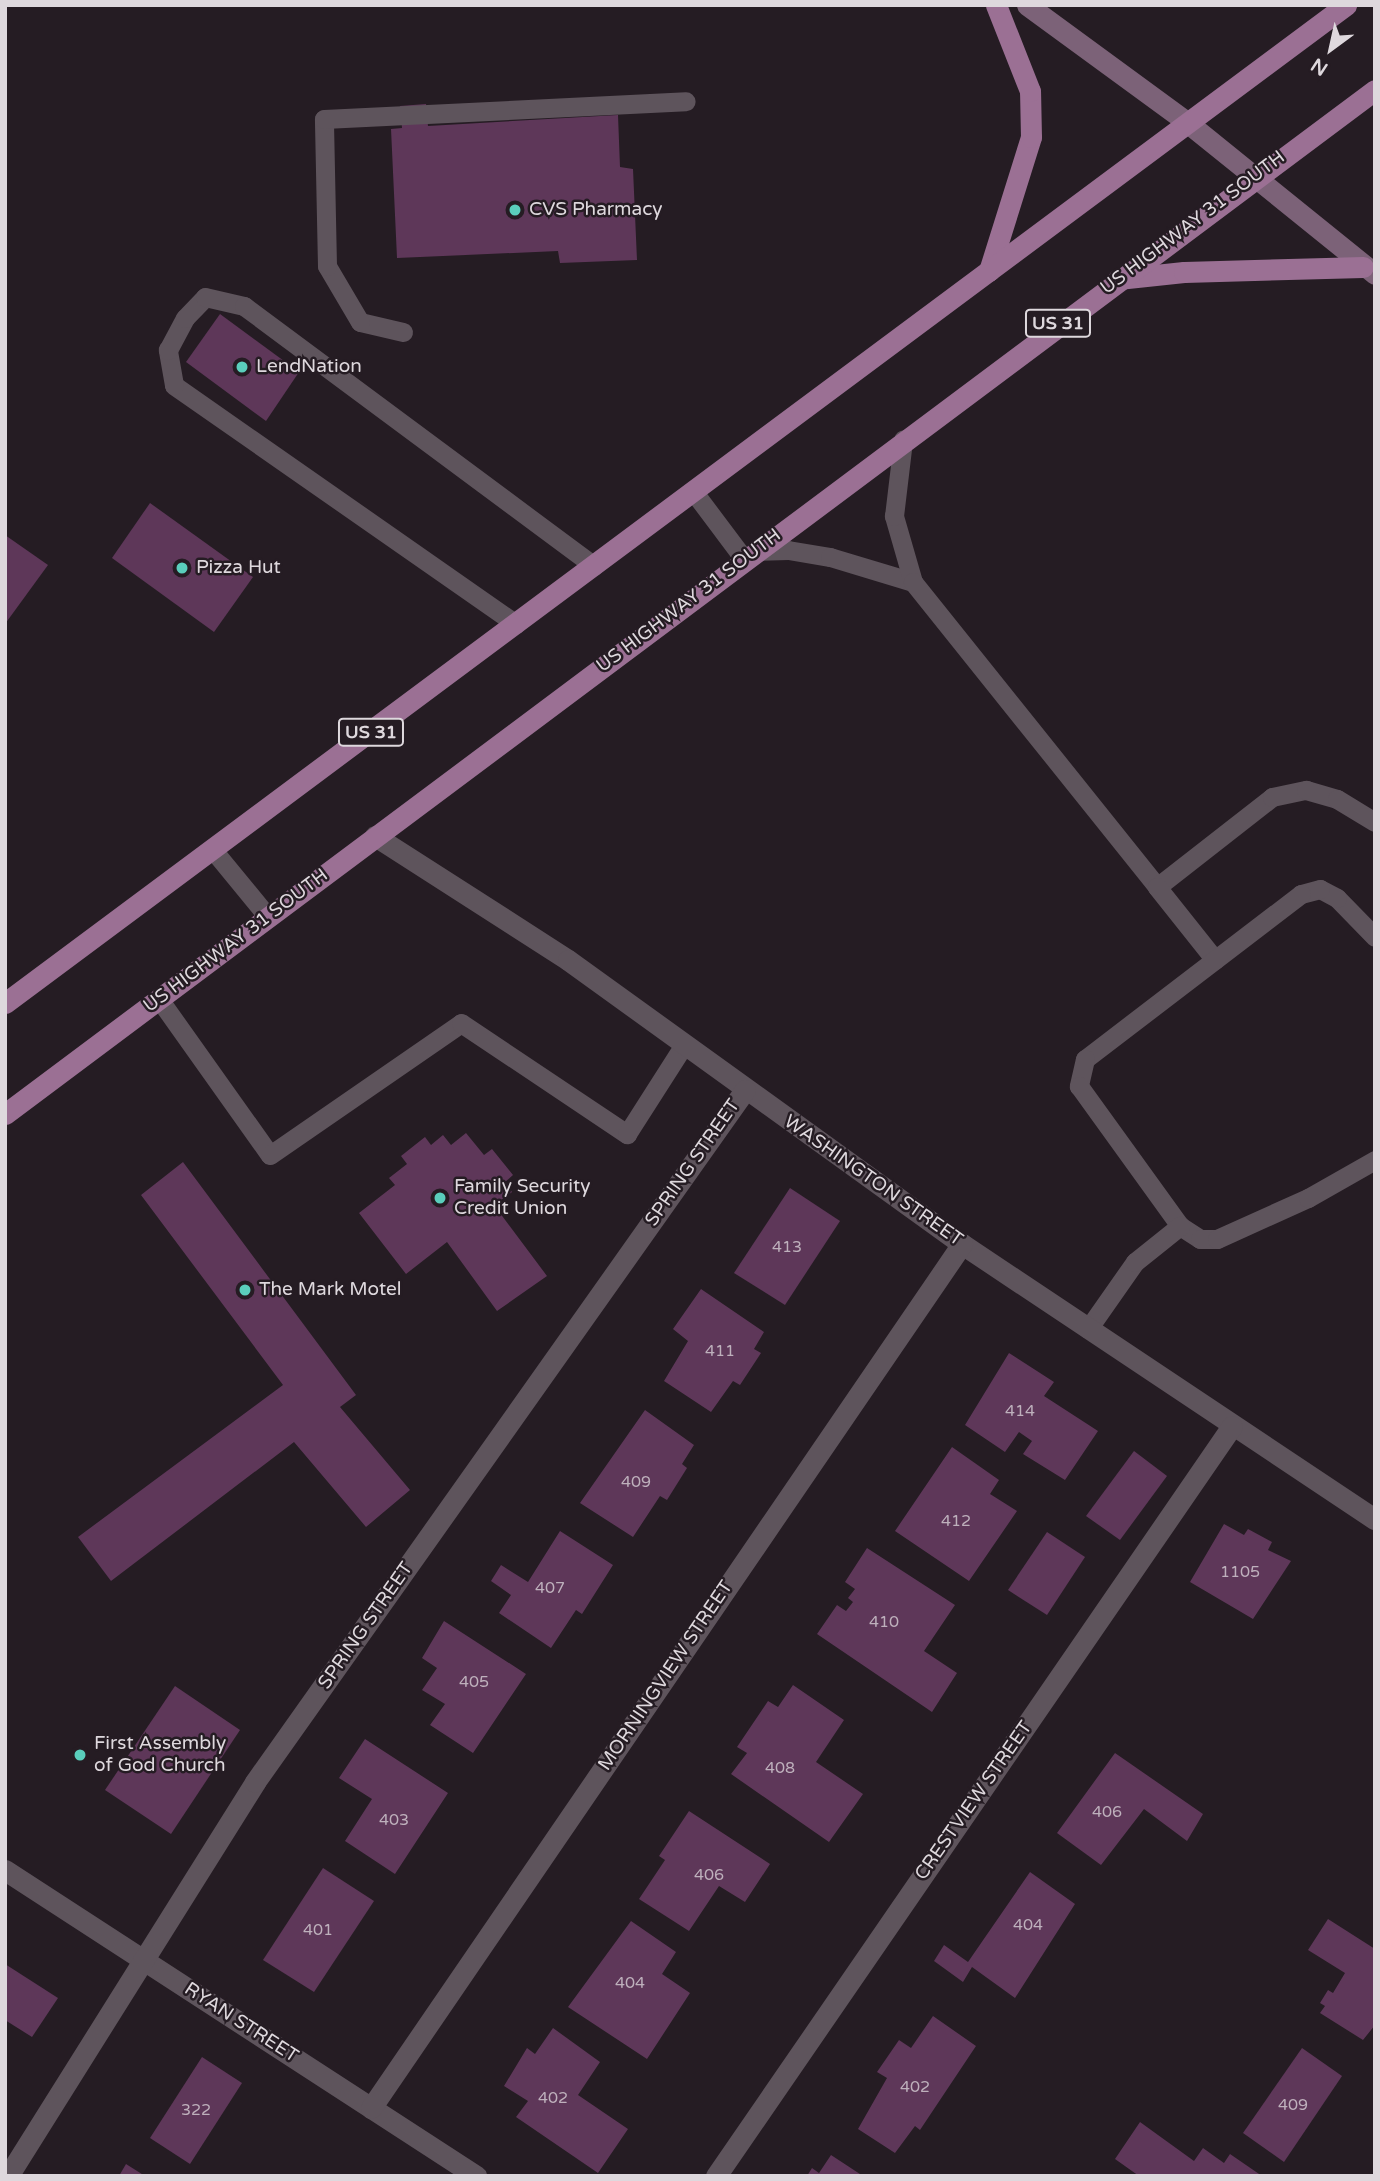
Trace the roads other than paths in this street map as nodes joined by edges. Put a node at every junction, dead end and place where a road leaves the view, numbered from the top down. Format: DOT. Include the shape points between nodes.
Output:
graph roads {
  1 [pos="996,5"];
  2 [pos="1027,5"];
  3 [pos="1346,5"];
  4 [pos="1375,90"];
  5 [pos="686,102"];
  6 [pos="1188,123"];
  7 [pos="1252,178"];
  8 [pos="989,271"];
  9 [pos="1369,271"];
  10 [pos="1116,280"];
  11 [pos="403,332"];
  12 [pos="903,440"];
  13 [pos="693,491"];
  14 [pos="750,555"];
  15 [pos="594,566"];
  16 [pos="913,582"];
  17 [pos="516,624"];
  18 [pos="1375,822"];
  19 [pos="375,836"];
  20 [pos="213,850"];
  21 [pos="1157,887"];
  22 [pos="268,917"];
  23 [pos="1375,937"];
  24 [pos="1215,960"];
  25 [pos="159,999"];
  26 [pos="5,1003"];
  27 [pos="684,1045"];
  28 [pos="745,1090"];
  29 [pos="5,1114"];
  30 [pos="1375,1160"];
  31 [pos="1180,1226"];
  32 [pos="962,1244"];
  33 [pos="1088,1329"];
  34 [pos="1232,1426"];
  35 [pos="1375,1519"];
  36 [pos="5,1870"];
  37 [pos="142,1959"];
  38 [pos="370,2108"];
  39 [pos="8,2176"];
  40 [pos="476,2176"];
  41 [pos="716,2176"];
  1 -- 8 [label="main road" via="1030,91 1031,137"];
  2 -- 6 [label="main road"];
  3 -- 6 [label="main road, US 31"];
  4 -- 7 [label="main road, US HIGHWAY 31 SOUTH / US 31"];
  5 -- 11 [label="lane" via="324,119 327,266 360,322"];
  6 -- 7 [label="main road"];
  6 -- 8 [label="main road, US 31"];
  7 -- 9 [label="main road"];
  7 -- 10 [label="main road, US HIGHWAY 31 SOUTH / US 31"];
  8 -- 13 [label="main road, US 31"];
  9 -- 10 [label="main road" via="1184,272"];
  10 -- 12 [label="main road, US HIGHWAY 31 SOUTH / US 31"];
  12 -- 14 [label="main road, US HIGHWAY 31 SOUTH / US 31"];
  12 -- 16 [label="lane" via="894,516"];
  13 -- 14 [label="lane"];
  13 -- 15 [label="main road, US 31"];
  14 -- 16 [label="lane" via="788,550 830,557"];
  14 -- 19 [label="main road, US HIGHWAY 31 SOUTH / US 31"];
  15 -- 17 [label="main road, US 31"];
  15 -- 17 [label="lane" via="244,306 205,297 185,318 168,350 174,385 260,440"];
  16 -- 21 [label="lane"];
  17 -- 20 [label="main road, US 31"];
  18 -- 21 [label="lane" via="1337,799 1306,790 1272,797"];
  19 -- 22 [label="main road, US HIGHWAY 31 SOUTH / US 31"];
  19 -- 27 [label="street, WASHINGTON STREET" via="568,960"];
  20 -- 22 [label="lane"];
  20 -- 26 [label="main road, US 31"];
  21 -- 24 [label="lane"];
  22 -- 25 [label="main road, US HIGHWAY 31 SOUTH / US 31"];
  23 -- 24 [label="lane" via="1337,898 1320,890 1301,894"];
  24 -- 31 [label="lane" via="1085,1059 1080,1074 1079,1086"];
  25 -- 27 [label="lane" via="270,1155 461,1023 627,1134"];
  25 -- 29 [label="main road, US HIGHWAY 31 SOUTH / US 31"];
  27 -- 28 [label="street, WASHINGTON STREET"];
  28 -- 32 [label="street, WASHINGTON STREET"];
  28 -- 37 [label="street, SPRING STREET" via="255,1782"];
  30 -- 31 [label="lane" via="1308,1198 1217,1240 1200,1239"];
  31 -- 33 [label="lane" via="1135,1262"];
  32 -- 33 [label="street, WASHINGTON STREET"];
  32 -- 38 [label="street, MORNINGVIEW STREET"];
  33 -- 34 [label="street, WASHINGTON STREET"];
  34 -- 35 [label="street, WASHINGTON STREET"];
  34 -- 41 [label="street, CRESTVIEW STREET"];
  36 -- 37 [label="street, RYAN STREET"];
  37 -- 38 [label="street, RYAN STREET"];
  37 -- 39 [label="street, SPRING STREET"];
  38 -- 40 [label="street, RYAN STREET"];
}
